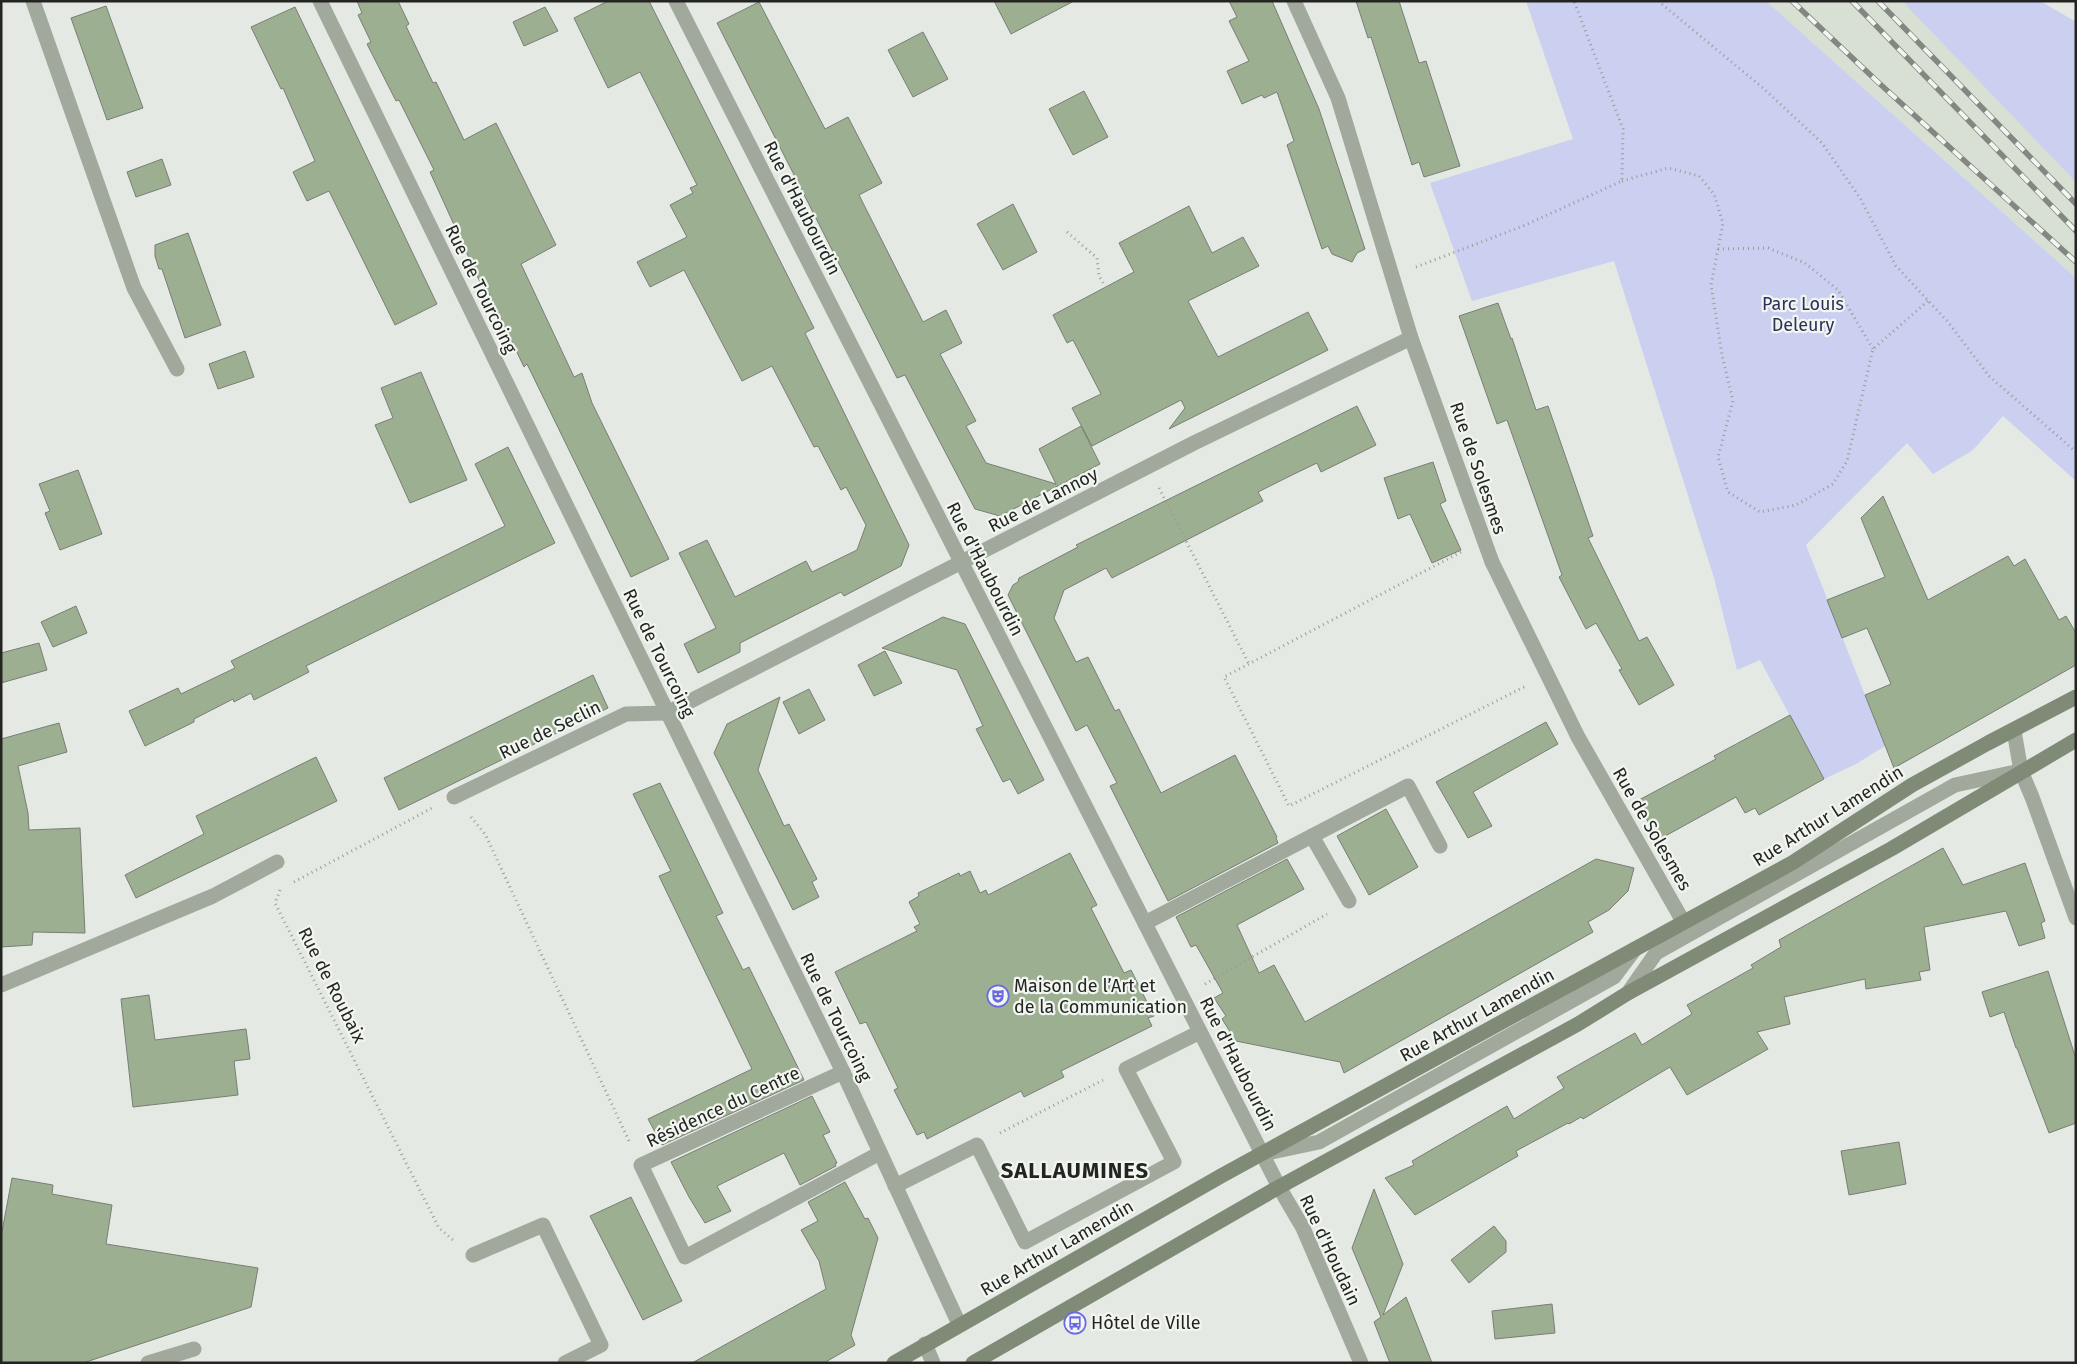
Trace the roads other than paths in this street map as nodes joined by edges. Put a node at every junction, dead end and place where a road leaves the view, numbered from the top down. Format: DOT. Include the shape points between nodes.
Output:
graph roads {
  1 [pos="33,1"];
  2 [pos="320,1"];
  3 [pos="676,1"];
  4 [pos="1294,1"];
  5 [pos="1411,338"];
  6 [pos="177,369"];
  7 [pos="961,564"];
  8 [pos="2076,697"];
  9 [pos="667,713"];
  10 [pos="2014,731"];
  11 [pos="2076,740"];
  12 [pos="2021,771"];
  13 [pos="454,797"];
  14 [pos="1312,836"];
  15 [pos="1440,846"];
  16 [pos="276,862"];
  17 [pos="1349,901"];
  18 [pos="2076,918"];
  19 [pos="1145,923"];
  20 [pos="1684,923"];
  21 [pos="1,985"];
  22 [pos="1628,993"];
  23 [pos="1200,1032"];
  24 [pos="843,1072"];
  25 [pos="880,1154"];
  26 [pos="1262,1154"];
  27 [pos="895,1186"];
  28 [pos="1279,1187"];
  29 [pos="474,1256"];
  30 [pos="960,1324"];
  31 [pos="925,1344"];
  32 [pos="194,1349"];
  33 [pos="148,1363"];
  34 [pos="565,1363"];
  35 [pos="894,1363"];
  36 [pos="909,1363"];
  37 [pos="933,1363"];
  38 [pos="973,1363"];
  39 [pos="1361,1363"];
  1 -- 6 [label="street" via="134,288"];
  2 -- 9 [label="street, Rue de Tourcoing"];
  3 -- 7 [label="street, Rue d'Haubourdin"];
  4 -- 5 [label="street, Rue de Solesmes" via="1338,98"];
  5 -- 7 [label="street, Rue de Lannoy"];
  5 -- 20 [label="street, Rue de Solesmes" via="1492,562 1578,737"];
  7 -- 9 [label="street, Rue de Lannoy"];
  7 -- 19 [label="street, Rue d'Haubourdin"];
  8 -- 10 [label="main road, Rue Arthur Lamendin"];
  9 -- 13 [label="street, Rue de Seclin" via="626,714"];
  9 -- 24 [label="street, Rue de Tourcoing"];
  10 -- 12 [label="street"];
  10 -- 20 [label="main road, Rue Arthur Lamendin" via="1912,785 1792,863"];
  11 -- 12 [label="main road"];
  12 -- 18 [label="street"];
  12 -- 22 [label="main road" via="1891,849"];
  12 -- 22 [label="street" via="1955,784 1673,943 1656,953"];
  14 -- 15 [label="street" via="1408,786"];
  14 -- 17 [label="street"];
  14 -- 19 [label="street"];
  16 -- 21 [label="street" via="213,896"];
  19 -- 23 [label="street, Rue d'Haubourdin"];
  20 -- 26 [label="main road, Rue Arthur Lamendin"];
  22 -- 28 [label="main road" via="1578,1024"];
  23 -- 26 [label="street, Rue d'Haubourdin"];
  23 -- 27 [label="street" via="1126,1069 1174,1162 1025,1242 977,1145"];
  24 -- 25 [label="street, Rue de Tourcoing"];
  24 -- 25 [label="street, Résidence du Centre" via="641,1165 685,1257"];
  25 -- 27 [label="street, Rue de Tourcoing"];
  26 -- 28 [label="street, Rue d'Houdain"];
  26 -- 30 [label="main road, Rue Arthur Lamendin"];
  27 -- 30 [label="street, Rue de Tourcoing"];
  28 -- 38 [label="main road"];
  28 -- 39 [label="street, Rue d'Houdain" via="1303,1228"];
  29 -- 34 [label="street" via="543,1224 601,1345"];
  30 -- 31 [label="main road, Rue Arthur Lamendin"];
  31 -- 35 [label="main road, Rue Arthur Lamendin"];
  31 -- 36 [label="street"];
  31 -- 37 [label="street"];
  32 -- 33 [label="street"];
}
